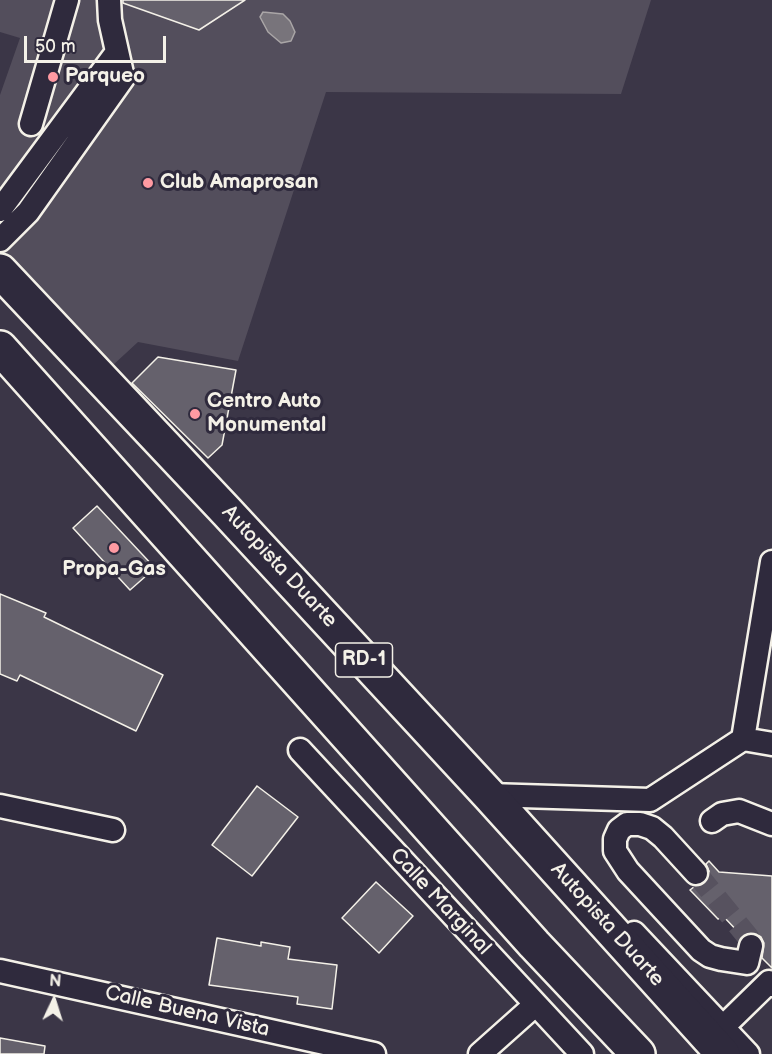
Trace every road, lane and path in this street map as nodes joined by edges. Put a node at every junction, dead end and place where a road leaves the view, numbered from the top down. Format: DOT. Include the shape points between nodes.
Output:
graph roads {
  1 [pos="67,0"];
  2 [pos="109,0"];
  3 [pos="117,52"];
  4 [pos="31,124"];
  5 [pos="0,210"];
  6 [pos="0,240"];
  7 [pos="3,279"];
  8 [pos="0,348"];
  9 [pos="772,562"];
  10 [pos="770,587"];
  11 [pos="766,639"];
  12 [pos="762,690"];
  13 [pos="743,739"];
  14 [pos="772,744"];
  15 [pos="300,750"];
  16 [pos="489,795"];
  17 [pos="0,806"];
  18 [pos="712,821"];
  19 [pos="772,824"];
  20 [pos="113,830"];
  21 [pos="696,873"];
  22 [pos="0,970"];
  23 [pos="771,982"];
  24 [pos="535,1005"];
  25 [pos="723,1040"];
  26 [pos="374,1054"];
  27 [pos="480,1054"];
  28 [pos="582,1054"];
  29 [pos="638,1054"];
  30 [pos="748,1054"];
  1 -- 4 [label="street"];
  2 -- 3 [label="street"];
  3 -- 5 [label="street"];
  3 -- 6 [label="street" via="123,78 28,212"];
  7 -- 16 [label="highway, Autopista Duarte / RD-1" via="228,512"];
  8 -- 29 [label="highway, RD-1" via="534,944"];
  9 -- 10 [label="street"];
  10 -- 11 [label="street"];
  11 -- 12 [label="street"];
  12 -- 13 [label="street"];
  13 -- 14 [label="street"];
  13 -- 16 [label="street" via="650,800"];
  15 -- 24 [label="street, Calle Marginal"];
  16 -- 25 [label="highway, Autopista Duarte / RD-1"];
  17 -- 20 [label="street"];
  18 -- 19 [label="street" via="722,814 739,812"];
  21 -- 23 [label="street" via="652,828 627,824 615,839 615,851 628,871 701,950 721,959 749,954"];
  22 -- 26 [label="street, Calle Buena Vista"];
  23 -- 25 [label="street"];
  24 -- 27 [label="street"];
  24 -- 28 [label="street, Calle Marginal"];
  25 -- 30 [label="street"];
}
